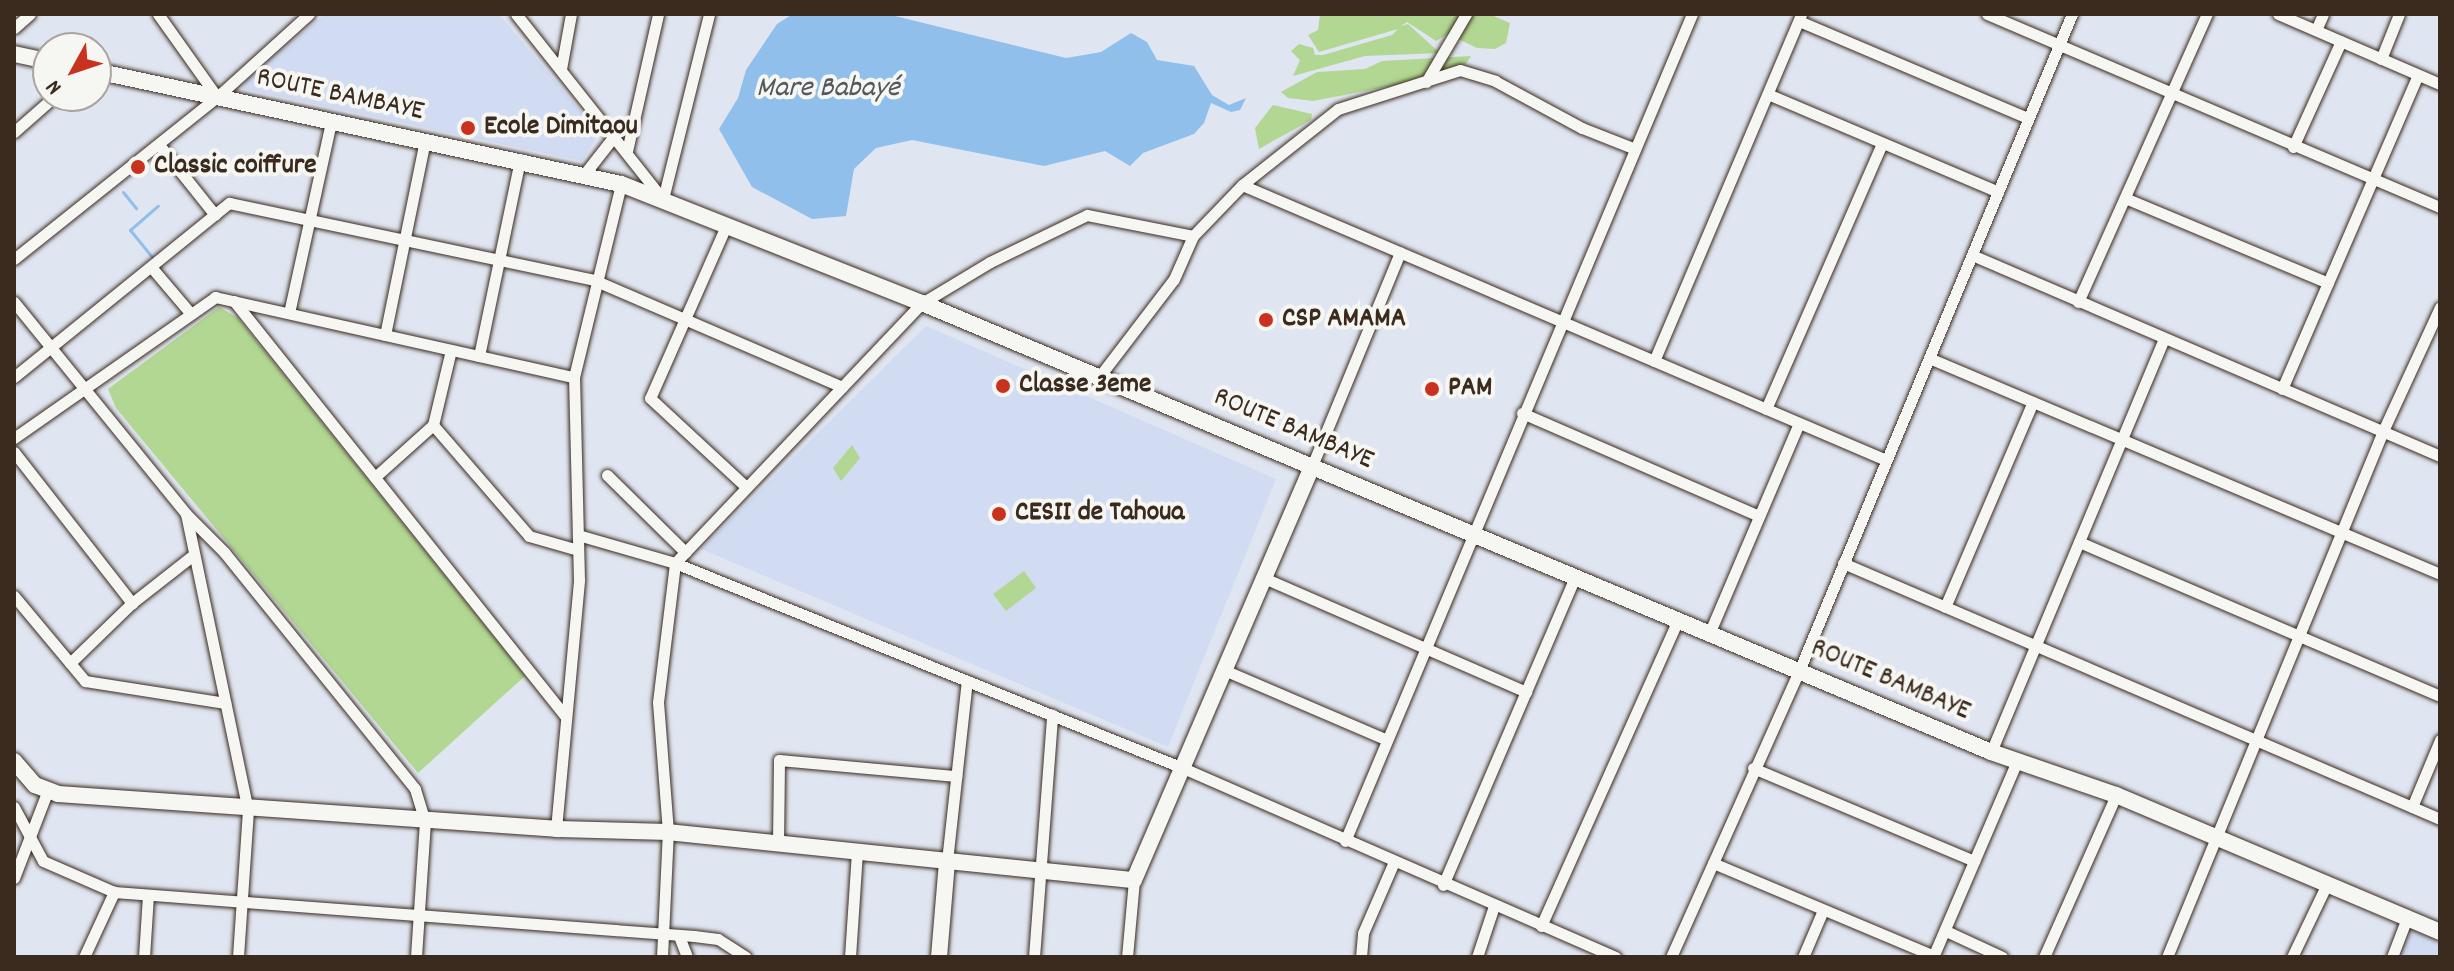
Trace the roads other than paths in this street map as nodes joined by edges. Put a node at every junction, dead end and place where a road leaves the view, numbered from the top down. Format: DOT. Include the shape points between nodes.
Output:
graph roads {
  1 [pos="30,14"];
  2 [pos="309,14"];
  3 [pos="516,14"];
  4 [pos="571,14"];
  5 [pos="658,14"];
  6 [pos="709,14"];
  7 [pos="1466,14"];
  8 [pos="1692,14"];
  9 [pos="1987,14"];
  10 [pos="2072,14"];
  11 [pos="2207,14"];
  12 [pos="2278,14"];
  13 [pos="2323,14"];
  14 [pos="2399,14"];
  15 [pos="161,15"];
  16 [pos="1800,17"];
  17 [pos="14,28"];
  18 [pos="2316,30"];
  19 [pos="2341,41"];
  20 [pos="2058,46"];
  21 [pos="2381,59"];
  22 [pos="561,69"];
  23 [pos="112,74"];
  24 [pos="2418,75"];
  25 [pos="1426,82"];
  26 [pos="2440,84"];
  27 [pos="1770,95"];
  28 [pos="2171,95"];
  29 [pos="217,97"];
  30 [pos="37,112"];
  31 [pos="2028,118"];
  32 [pos="331,122"];
  33 [pos="14,132"];
  34 [pos="615,135"];
  35 [pos="425,140"];
  36 [pos="1882,143"];
  37 [pos="160,146"];
  38 [pos="2293,147"];
  39 [pos="1635,149"];
  40 [pos="627,151"];
  41 [pos="520,159"];
  42 [pos="586,172"];
  43 [pos="2372,181"];
  44 [pos="621,184"];
  45 [pos="1242,185"];
  46 [pos="1998,192"];
  47 [pos="2125,198"];
  48 [pos="663,199"];
  49 [pos="2440,207"];
  50 [pos="215,215"];
  51 [pos="309,222"];
  52 [pos="726,226"];
  53 [pos="1193,236"];
  54 [pos="402,242"];
  55 [pos="1400,252"];
  56 [pos="1972,255"];
  57 [pos="14,259"];
  58 [pos="499,261"];
  59 [pos="152,268"];
  60 [pos="594,280"];
  61 [pos="2328,283"];
  62 [pos="234,301"];
  63 [pos="14,302"];
  64 [pos="2078,302"];
  65 [pos="922,303"];
  66 [pos="2440,307"];
  67 [pos="289,313"];
  68 [pos="191,314"];
  69 [pos="685,321"];
  70 [pos="1561,321"];
  71 [pos="385,335"];
  72 [pos="2163,340"];
  73 [pos="51,348"];
  74 [pos="451,350"];
  75 [pos="479,356"];
  76 [pos="1929,358"];
  77 [pos="1654,361"];
  78 [pos="14,377"];
  79 [pos="574,377"];
  80 [pos="1099,377"];
  81 [pos="842,387"];
  82 [pos="2282,389"];
  83 [pos="86,390"];
  84 [pos="2033,402"];
  85 [pos="1766,409"];
  86 [pos="1522,413"];
  87 [pos="1799,423"];
  88 [pos="433,425"];
  89 [pos="2383,431"];
  90 [pos="14,438"];
  91 [pos="2124,440"];
  92 [pos="14,452"];
  93 [pos="2440,456"];
  94 [pos="1886,460"];
  95 [pos="1312,466"];
  96 [pos="607,475"];
  97 [pos="375,477"];
  98 [pos="746,487"];
  99 [pos="186,514"];
  100 [pos="1759,516"];
  101 [pos="2342,532"];
  102 [pos="1471,533"];
  103 [pos="578,535"];
  104 [pos="2079,542"];
  105 [pos="578,550"];
  106 [pos="685,552"];
  107 [pos="192,556"];
  108 [pos="675,563"];
  109 [pos="1843,563"];
  110 [pos="2440,574"];
  111 [pos="1575,577"];
  112 [pos="1264,578"];
  113 [pos="14,596"];
  114 [pos="132,603"];
  115 [pos="1945,607"];
  116 [pos="1678,620"];
  117 [pos="1709,634"];
  118 [pos="2299,637"];
  119 [pos="2036,646"];
  120 [pos="1424,647"];
  121 [pos="70,663"];
  122 [pos="1224,670"];
  123 [pos="1799,671"];
  124 [pos="967,681"];
  125 [pos="1526,692"];
  126 [pos="2439,693"];
  127 [pos="225,703"];
  128 [pos="1052,715"];
  129 [pos="566,717"];
  130 [pos="1387,740"];
  131 [pos="2440,740"];
  132 [pos="2256,741"];
  133 [pos="1991,752"];
  134 [pos="14,761"];
  135 [pos="2017,761"];
  136 [pos="1183,768"];
  137 [pos="1753,768"];
  138 [pos="956,776"];
  139 [pos="48,790"];
  140 [pos="2116,795"];
  141 [pos="14,807"];
  142 [pos="2412,807"];
  143 [pos="248,810"];
  144 [pos="2440,819"];
  145 [pos="425,821"];
  146 [pos="556,829"];
  147 [pos="668,832"];
  148 [pos="2218,838"];
  149 [pos="1345,841"];
  150 [pos="31,843"];
  151 [pos="778,844"];
  152 [pos="857,852"];
  153 [pos="947,861"];
  154 [pos="1974,861"];
  155 [pos="1713,863"];
  156 [pos="1393,864"];
  157 [pos="1042,870"];
  158 [pos="14,878"];
  159 [pos="1134,880"];
  160 [pos="2327,884"];
  161 [pos="1443,885"];
  162 [pos="114,892"];
  163 [pos="148,895"];
  164 [pos="242,903"];
  165 [pos="1494,906"];
  166 [pos="1823,910"];
  167 [pos="418,914"];
  168 [pos="2407,918"];
  169 [pos="1541,926"];
  170 [pos="1946,931"];
  171 [pos="2440,932"];
  172 [pos="663,936"];
  173 [pos="679,936"];
  174 [pos="84,957"];
  175 [pos="144,957"];
  176 [pos="238,957"];
  177 [pos="416,957"];
  178 [pos="662,957"];
  179 [pos="687,957"];
  180 [pos="746,957"];
  181 [pos="850,957"];
  182 [pos="939,957"];
  183 [pos="1034,957"];
  184 [pos="1127,957"];
  185 [pos="1361,957"];
  186 [pos="1477,957"];
  187 [pos="1616,957"];
  188 [pos="1671,957"];
  189 [pos="1803,957"];
  190 [pos="1934,957"];
  191 [pos="2002,957"];
  192 [pos="2044,957"];
  193 [pos="2167,957"];
  194 [pos="2292,957"];
  195 [pos="2392,957"];
  1 -- 17 [label="street"];
  2 -- 29 [label="street"];
  3 -- 22 [label="street"];
  4 -- 22 [label="street"];
  5 -- 40 [label="street"];
  6 -- 48 [label="street"];
  7 -- 25 [label="street"];
  8 -- 39 [label="street"];
  9 -- 20 [label="street"];
  10 -- 20 [label="street"];
  11 -- 28 [label="street"];
  12 -- 18 [label="street"];
  13 -- 18 [label="street"];
  14 -- 21 [label="street"];
  15 -- 29 [label="street"];
  16 -- 27 [label="street"];
  16 -- 31 [label="street"];
  18 -- 19 [label="street"];
  19 -- 21 [label="street"];
  19 -- 38 [label="street"];
  20 -- 28 [label="street"];
  20 -- 31 [label="street"];
  21 -- 24 [label="street"];
  22 -- 34 [label="street"];
  23 -- 29 [label="street, ROUTE BAMBAYE"];
  24 -- 26 [label="street"];
  24 -- 43 [label="street"];
  25 -- 39 [label="street" via="1460,70 1495,81 1582,128"];
  25 -- 45 [label="street" via="1338,109"];
  27 -- 36 [label="street"];
  27 -- 77 [label="street"];
  28 -- 38 [label="street"];
  28 -- 47 [label="street"];
  29 -- 32 [label="street, ROUTE BAMBAYE"];
  29 -- 37 [label="street"];
  30 -- 33 [label="street"];
  31 -- 46 [label="street"];
  32 -- 35 [label="street, ROUTE BAMBAYE"];
  32 -- 51 [label="street"];
  34 -- 40 [label="street"];
  34 -- 42 [label="street"];
  35 -- 41 [label="street, ROUTE BAMBAYE"];
  35 -- 54 [label="street"];
  36 -- 46 [label="street"];
  36 -- 85 [label="street"];
  37 -- 50 [label="street"];
  37 -- 57 [label="street"];
  38 -- 43 [label="street"];
  39 -- 70 [label="street"];
  40 -- 48 [label="street"];
  41 -- 42 [label="street, ROUTE BAMBAYE"];
  41 -- 58 [label="street"];
  42 -- 44 [label="street, ROUTE BAMBAYE"];
  43 -- 49 [label="street"];
  43 -- 61 [label="street"];
  44 -- 48 [label="street, ROUTE BAMBAYE"];
  44 -- 60 [label="street"];
  45 -- 53 [label="street"];
  45 -- 55 [label="street"];
  46 -- 56 [label="street"];
  47 -- 61 [label="street"];
  47 -- 64 [label="street"];
  48 -- 52 [label="street, ROUTE BAMBAYE"];
  50 -- 51 [label="street" via="229,203"];
  50 -- 59 [label="street"];
  51 -- 54 [label="street"];
  51 -- 67 [label="street"];
  52 -- 65 [label="street, ROUTE BAMBAYE"];
  52 -- 69 [label="street"];
  53 -- 65 [label="street" via="1087,215 990,262"];
  53 -- 80 [label="street" via="1174,279"];
  54 -- 58 [label="street"];
  54 -- 71 [label="street"];
  55 -- 70 [label="street"];
  55 -- 95 [label="street"];
  56 -- 64 [label="street"];
  56 -- 76 [label="street"];
  58 -- 60 [label="street"];
  58 -- 75 [label="street"];
  59 -- 68 [label="street"];
  59 -- 73 [label="street"];
  60 -- 69 [label="street"];
  60 -- 79 [label="street"];
  61 -- 82 [label="street"];
  62 -- 67 [label="street"];
  62 -- 68 [label="street" via="215,297"];
  62 -- 97 [label="street"];
  63 -- 73 [label="street"];
  64 -- 72 [label="street"];
  65 -- 80 [label="street, ROUTE BAMBAYE"];
  65 -- 81 [label="street"];
  66 -- 89 [label="street"];
  67 -- 71 [label="street"];
  68 -- 83 [label="street"];
  69 -- 81 [label="street"];
  69 -- 98 [label="street" via="650,398"];
  70 -- 77 [label="street"];
  70 -- 86 [label="street"];
  71 -- 74 [label="street"];
  72 -- 82 [label="street"];
  72 -- 91 [label="street"];
  73 -- 78 [label="street"];
  73 -- 83 [label="street"];
  74 -- 75 [label="street"];
  74 -- 88 [label="street"];
  75 -- 79 [label="street"];
  76 -- 84 [label="street"];
  76 -- 94 [label="street"];
  77 -- 85 [label="street"];
  79 -- 103 [label="street"];
  80 -- 95 [label="street, ROUTE BAMBAYE"];
  81 -- 98 [label="street"];
  82 -- 89 [label="street"];
  83 -- 90 [label="street" via="52,407"];
  83 -- 99 [label="street"];
  84 -- 91 [label="street"];
  84 -- 115 [label="street"];
  85 -- 87 [label="street"];
  86 -- 100 [label="street"];
  86 -- 102 [label="street"];
  87 -- 94 [label="street"];
  87 -- 100 [label="street"];
  88 -- 97 [label="street"];
  88 -- 105 [label="street" via="529,536"];
  89 -- 93 [label="street"];
  89 -- 101 [label="street"];
  91 -- 101 [label="street"];
  91 -- 104 [label="street"];
  92 -- 114 [label="street"];
  94 -- 109 [label="street"];
  95 -- 102 [label="street, ROUTE BAMBAYE"];
  95 -- 112 [label="street"];
  96 -- 106 [label="street"];
  97 -- 129 [label="street"];
  98 -- 106 [label="street"];
  99 -- 107 [label="street"];
  99 -- 145 [label="street" via="224,552 415,789"];
  100 -- 117 [label="street"];
  101 -- 110 [label="street"];
  101 -- 118 [label="street"];
  102 -- 111 [label="street, ROUTE BAMBAYE"];
  102 -- 120 [label="street"];
  103 -- 105 [label="street"];
  103 -- 108 [label="street"];
  104 -- 118 [label="street"];
  104 -- 119 [label="street"];
  105 -- 129 [label="street"];
  106 -- 108 [label="street"];
  107 -- 114 [label="street"];
  107 -- 127 [label="street"];
  108 -- 124 [label="street"];
  108 -- 147 [label="street" via="658,702"];
  109 -- 115 [label="street"];
  109 -- 123 [label="street"];
  111 -- 116 [label="street, ROUTE BAMBAYE"];
  111 -- 125 [label="street"];
  112 -- 120 [label="street"];
  112 -- 122 [label="street"];
  113 -- 121 [label="street"];
  114 -- 121 [label="street"];
  115 -- 119 [label="street"];
  116 -- 117 [label="street, ROUTE BAMBAYE"];
  116 -- 169 [label="street"];
  117 -- 123 [label="street, ROUTE BAMBAYE"];
  118 -- 126 [label="street"];
  118 -- 132 [label="street"];
  119 -- 132 [label="street"];
  119 -- 133 [label="street"];
  120 -- 125 [label="street"];
  120 -- 130 [label="street"];
  121 -- 127 [label="street" via="85,681"];
  122 -- 130 [label="street"];
  122 -- 136 [label="street"];
  123 -- 133 [label="street, ROUTE BAMBAYE"];
  123 -- 137 [label="street"];
  124 -- 128 [label="street"];
  124 -- 138 [label="street"];
  125 -- 161 [label="street"];
  127 -- 143 [label="street"];
  128 -- 136 [label="street"];
  128 -- 157 [label="street"];
  129 -- 146 [label="street"];
  130 -- 149 [label="street"];
  131 -- 142 [label="street"];
  132 -- 142 [label="street"];
  132 -- 148 [label="street"];
  133 -- 135 [label="street, ROUTE BAMBAYE"];
  134 -- 139 [label="street" via="35,785"];
  135 -- 140 [label="street, ROUTE BAMBAYE"];
  135 -- 154 [label="street"];
  136 -- 149 [label="street"];
  136 -- 159 [label="street"];
  137 -- 154 [label="street"];
  137 -- 155 [label="street"];
  138 -- 151 [label="street" via="779,760"];
  138 -- 153 [label="street"];
  139 -- 143 [label="street"];
  139 -- 150 [label="street"];
  140 -- 148 [label="street, ROUTE BAMBAYE"];
  140 -- 192 [label="street"];
  141 -- 150 [label="street"];
  142 -- 144 [label="street"];
  143 -- 145 [label="street"];
  143 -- 164 [label="street"];
  145 -- 146 [label="street"];
  145 -- 167 [label="street"];
  146 -- 147 [label="street"];
  147 -- 151 [label="street"];
  147 -- 172 [label="street"];
  148 -- 160 [label="street, ROUTE BAMBAYE"];
  148 -- 193 [label="street"];
  149 -- 156 [label="street"];
  150 -- 158 [label="street"];
  150 -- 162 [label="street" via="43,861"];
  151 -- 152 [label="street"];
  152 -- 153 [label="street"];
  152 -- 181 [label="street"];
  153 -- 157 [label="street"];
  153 -- 182 [label="street"];
  154 -- 170 [label="street"];
  155 -- 166 [label="street"];
  155 -- 188 [label="street"];
  156 -- 161 [label="street"];
  156 -- 185 [label="street" via="1363,933"];
  157 -- 159 [label="street"];
  157 -- 183 [label="street"];
  159 -- 184 [label="street"];
  160 -- 168 [label="street, ROUTE BAMBAYE"];
  160 -- 194 [label="street"];
  161 -- 165 [label="street"];
  162 -- 163 [label="street"];
  162 -- 174 [label="street"];
  163 -- 164 [label="street"];
  163 -- 175 [label="street"];
  164 -- 167 [label="street"];
  164 -- 176 [label="street"];
  165 -- 169 [label="street"];
  165 -- 186 [label="street"];
  166 -- 189 [label="street"];
  166 -- 190 [label="street"];
  167 -- 172 [label="street"];
  167 -- 177 [label="street"];
  168 -- 171 [label="street, ROUTE BAMBAYE"];
  168 -- 195 [label="street"];
  169 -- 187 [label="street"];
  170 -- 190 [label="street"];
  170 -- 191 [label="street"];
  172 -- 173 [label="street"];
  172 -- 178 [label="street"];
  173 -- 179 [label="street"];
  173 -- 180 [label="street" via="718,939"];
}
